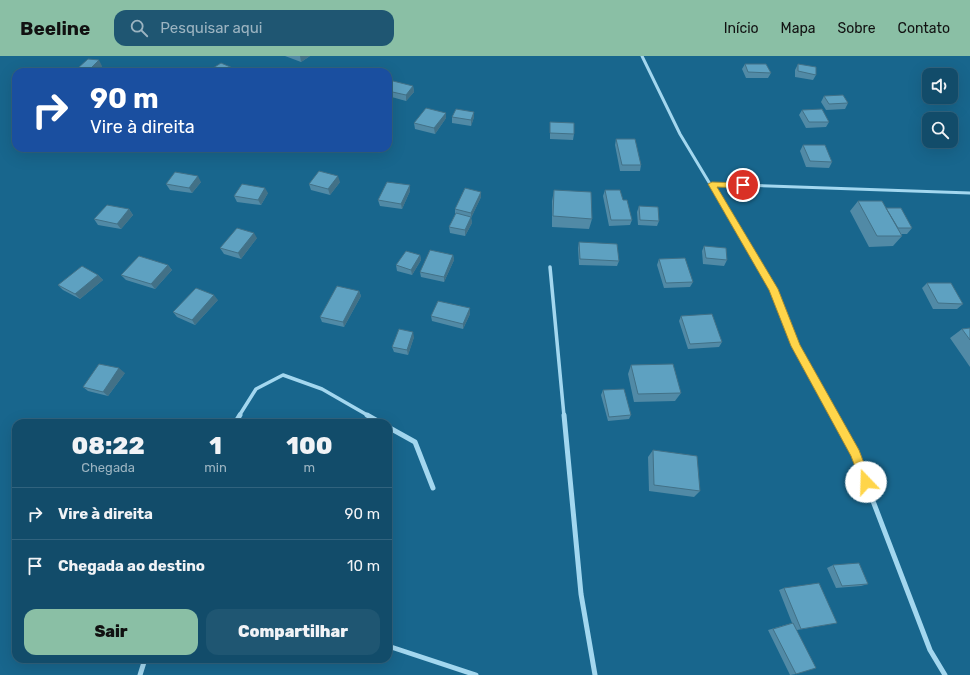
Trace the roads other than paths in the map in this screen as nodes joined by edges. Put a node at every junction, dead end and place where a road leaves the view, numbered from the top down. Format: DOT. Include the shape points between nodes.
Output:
graph roads {
  1 [pos="642,56"];
  2 [pos="712,184"];
  3 [pos="970,193"];
  4 [pos="550,267"];
  5 [pos="236,419"];
  6 [pos="374,419"];
  7 [pos="392,429"];
  8 [pos="433,488"];
  9 [pos="392,647"];
  10 [pos="144,663"];
  11 [pos="140,675"];
  12 [pos="476,675"];
  13 [pos="595,675"];
  14 [pos="945,675"];
  1 -- 2 [label="street" via="680,134"];
  2 -- 3 [label="street"];
  2 -- 14 [label="street" via="773,289 796,346 855,454 930,650"];
  4 -- 13 [label="street" via="581,594"];
  5 -- 6 [label="street" via="256,389 284,375 322,389"];
  7 -- 8 [label="street" via="415,442"];
  9 -- 12 [label="street"];
  10 -- 11 [label="street"];
}
